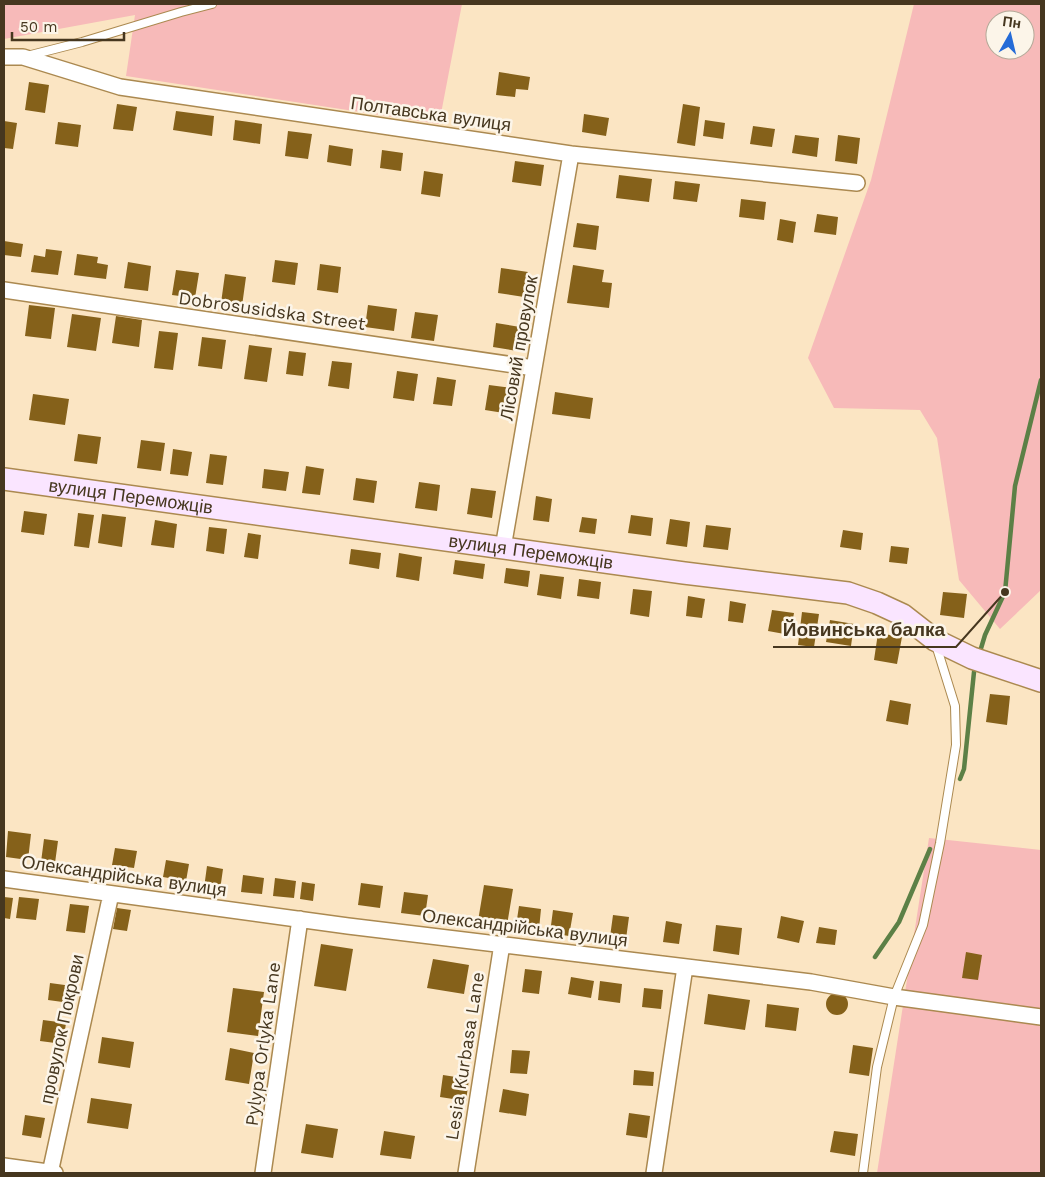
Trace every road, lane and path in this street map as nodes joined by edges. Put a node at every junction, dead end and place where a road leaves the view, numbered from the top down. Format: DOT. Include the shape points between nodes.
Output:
graph roads {
  1 [pos="212,4"];
  2 [pos="4,57"];
  3 [pos="23,57"];
  4 [pos="571,154"];
  5 [pos="857,183"];
  6 [pos="4,290"];
  7 [pos="534,368"];
  8 [pos="4,479"];
  9 [pos="504,548"];
  10 [pos="935,640"];
  11 [pos="1041,681"];
  12 [pos="4,879"];
  13 [pos="111,894"];
  14 [pos="300,919"];
  15 [pos="502,944"];
  16 [pos="685,967"];
  17 [pos="894,997"];
  18 [pos="1041,1016"];
  19 [pos="4,1166"];
  20 [pos="52,1173"];
  21 [pos="263,1173"];
  22 [pos="466,1173"];
  23 [pos="654,1173"];
  24 [pos="863,1173"];
  1 -- 3 [label="lane"];
  2 -- 3 [label="street, Полтавська вулиця"];
  3 -- 4 [label="street, Полтавська вулиця" via="120,87"];
  4 -- 5 [label="street, Полтавська вулиця"];
  4 -- 7 [label="street, Лісовий провулок"];
  6 -- 7 [label="street, Dobrosusidska Street"];
  7 -- 9 [label="street, Лісовий провулок"];
  8 -- 9 [label="street, вулиця Переможців"];
  9 -- 10 [label="street, вулиця Переможців" via="848,593 903,615"];
  10 -- 11 [label="street, вулиця Переможців" via="972,658"];
  10 -- 17 [label="lane" via="955,706 956,745 923,925"];
  12 -- 13 [label="street, Олександрійська вулиця"];
  13 -- 14 [label="street, Олександрійська вулиця"];
  13 -- 20 [label="street, провулок Покрови"];
  14 -- 15 [label="street, Олександрійська вулиця"];
  14 -- 21 [label="street, Pylypa Orlyka Lane"];
  15 -- 16 [label="street, Олександрійська вулиця"];
  15 -- 22 [label="street, Lesia Kurbasa Lane"];
  16 -- 17 [label="street, Олександрійська вулиця" via="811,982"];
  16 -- 23 [label="street"];
  17 -- 18 [label="street, Олександрійська вулиця"];
  17 -- 24 [label="lane" via="877,1067"];
  19 -- 20 [label="street"];
}
